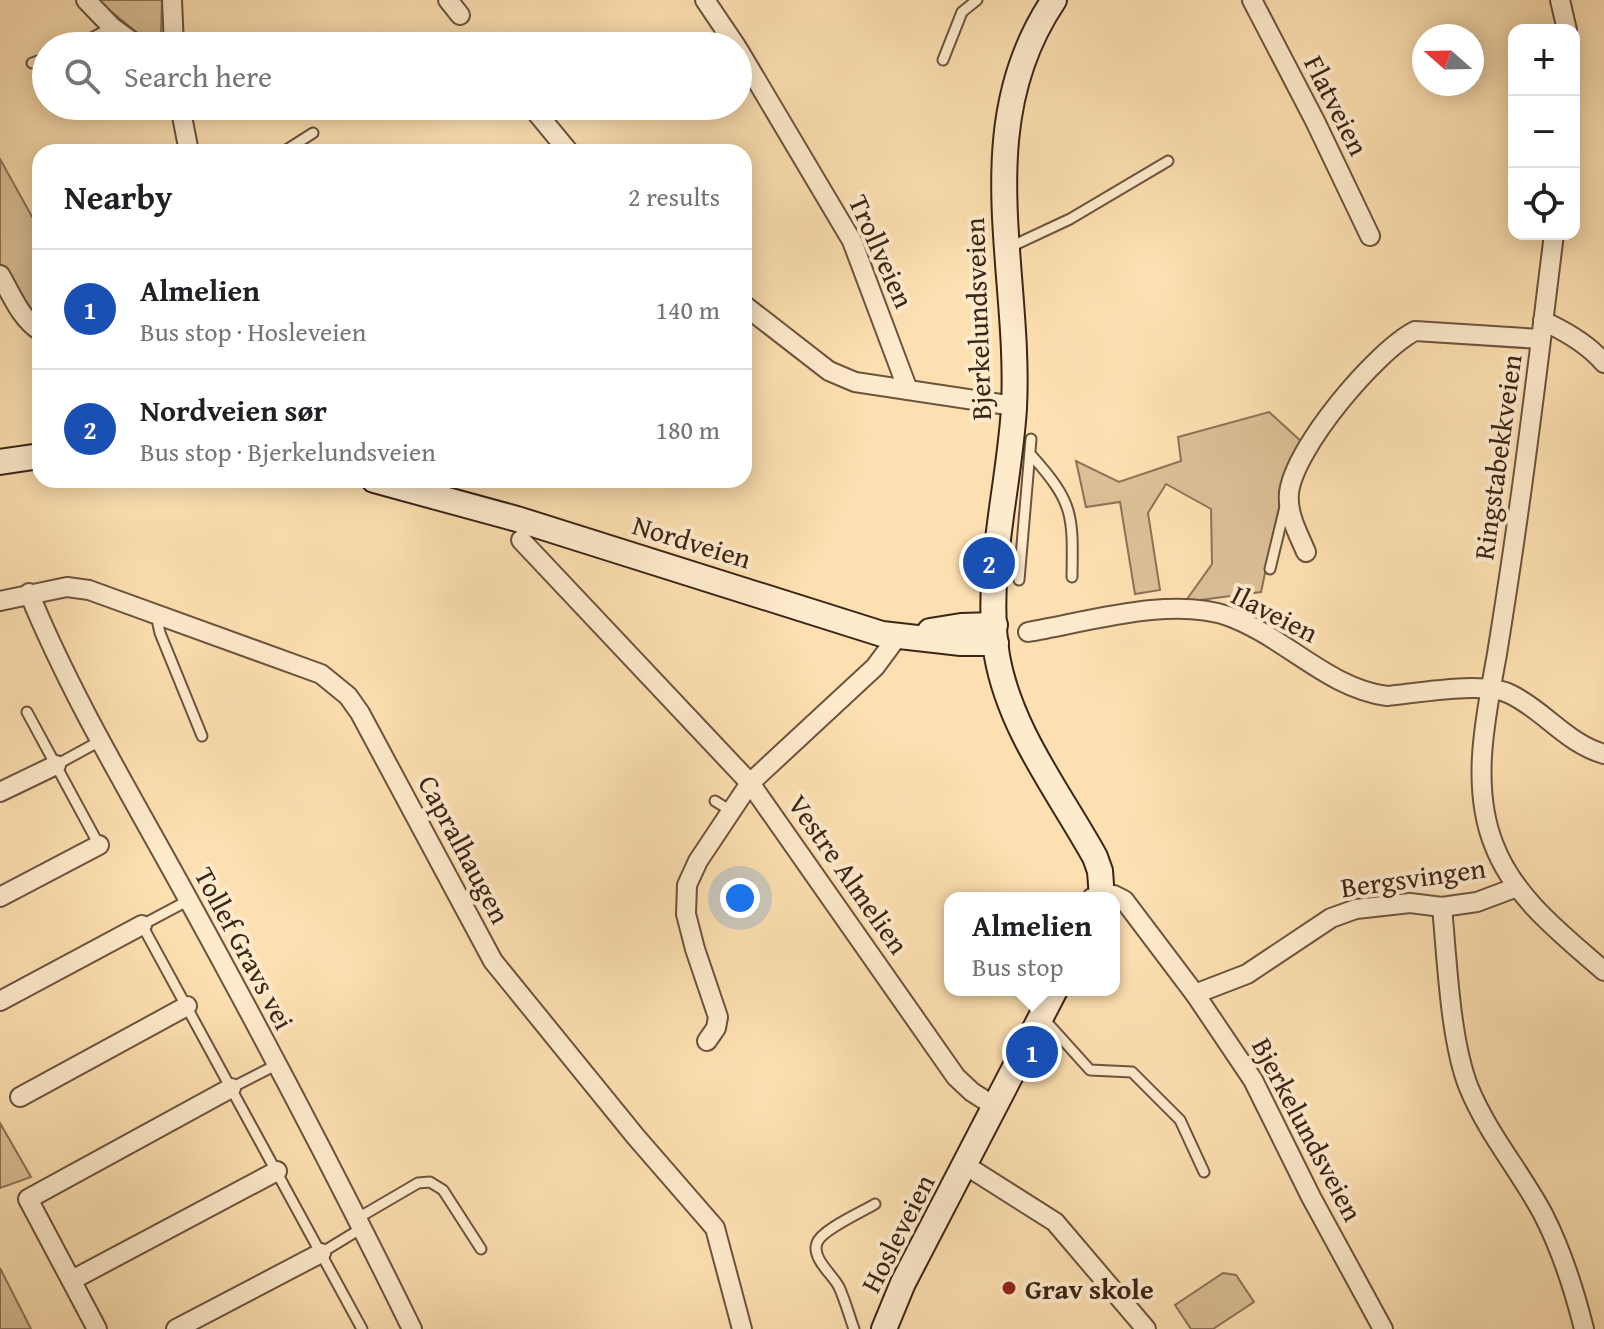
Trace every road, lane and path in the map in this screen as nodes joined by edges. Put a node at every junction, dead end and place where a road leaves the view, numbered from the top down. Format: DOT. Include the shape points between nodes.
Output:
graph roads {
  1 [pos="86,0"];
  2 [pos="172,0"];
  3 [pos="448,0"];
  4 [pos="705,0"];
  5 [pos="977,0"];
  6 [pos="1252,0"];
  7 [pos="1560,0"];
  8 [pos="1047,2"];
  9 [pos="460,15"];
  10 [pos="1566,24"];
  11 [pos="112,27"];
  12 [pos="103,32"];
  13 [pos="119,32"];
  14 [pos="173,32"];
  15 [pos="726,32"];
  16 [pos="943,60"];
  17 [pos="752,73"];
  18 [pos="183,120"];
  19 [pos="543,120"];
  20 [pos="313,133"];
  21 [pos="187,144"];
  22 [pos="296,144"];
  23 [pos="562,144"];
  24 [pos="1168,161"];
  25 [pos="1370,236"];
  26 [pos="1553,240"];
  27 [pos="1005,249"];
  28 [pos="0,275"];
  29 [pos="752,312"];
  30 [pos="32,325"];
  31 [pos="1542,330"];
  32 [pos="1601,357"];
  33 [pos="908,390"];
  34 [pos="1014,406"];
  35 [pos="1031,439"];
  36 [pos="1032,456"];
  37 [pos="32,457"];
  38 [pos="0,462"];
  39 [pos="427,488"];
  40 [pos="1289,492"];
  41 [pos="521,540"];
  42 [pos="1306,552"];
  43 [pos="1270,569"];
  44 [pos="1072,577"];
  45 [pos="1019,580"];
  46 [pos="29,593"];
  47 [pos="0,601"];
  48 [pos="161,615"];
  49 [pos="1028,632"];
  50 [pos="995,634"];
  51 [pos="898,636"];
  52 [pos="1491,687"];
  53 [pos="27,712"];
  54 [pos="202,736"];
  55 [pos="100,741"];
  56 [pos="1604,754"];
  57 [pos="56,765"];
  58 [pos="750,783"];
  59 [pos="0,792"];
  60 [pos="99,845"];
  61 [pos="1517,887"];
  62 [pos="1099,892"];
  63 [pos="0,897"];
  64 [pos="1120,898"];
  65 [pos="189,900"];
  66 [pos="1442,907"];
  67 [pos="142,925"];
  68 [pos="1604,971"];
  69 [pos="1195,994"];
  70 [pos="1052,996"];
  71 [pos="0,1001"];
  72 [pos="187,1006"];
  73 [pos="1041,1017"];
  74 [pos="707,1041"];
  75 [pos="276,1065"];
  76 [pos="231,1088"];
  77 [pos="20,1097"];
  78 [pos="994,1106"];
  79 [pos="965,1165"];
  80 [pos="277,1171"];
  81 [pos="1204,1172"];
  82 [pos="875,1204"];
  83 [pos="360,1223"];
  84 [pos="481,1249"];
  85 [pos="321,1253"];
  86 [pos="72,1280"];
  87 [pos="97,1329"];
  88 [pos="176,1329"];
  89 [pos="362,1329"];
  90 [pos="412,1329"];
  91 [pos="742,1329"];
  92 [pos="854,1329"];
  93 [pos="884,1329"];
  94 [pos="1146,1329"];
  95 [pos="1383,1329"];
  96 [pos="1584,1329"];
  1 -- 11 [label="street"];
  2 -- 14 [label="street"];
  3 -- 9 [label="street"];
  4 -- 15 [label="street, Trollveien"];
  5 -- 16 [label="lane" via="962,12"];
  6 -- 25 [label="street, Flatveien"];
  7 -- 10 [label="street"];
  8 -- 27 [label="main road, Bjerkelundsveien" via="1020,72 1008,124"];
  11 -- 12 [label="lane"];
  11 -- 13 [label="street"];
  17 -- 33 [label="street, Trollveien" via="852,241"];
  18 -- 21 [label="street"];
  19 -- 23 [label="street"];
  20 -- 22 [label="lane"];
  24 -- 27 [label="lane" via="1070,219"];
  26 -- 31 [label="street, Ringstabekkveien"];
  27 -- 34 [label="main road, Bjerkelundsveien"];
  28 -- 30 [label="street"];
  29 -- 33 [label="street" via="829,371 855,382"];
  31 -- 32 [label="street" via="1562,329"];
  31 -- 40 [label="street" via="1432,330 1401,338 1314,436"];
  31 -- 52 [label="street, Ringstabekkveien"];
  33 -- 34 [label="street"];
  34 -- 50 [label="main road, Bjerkelundsveien"];
  35 -- 36 [label="lane"];
  36 -- 44 [label="lane" via="1069,506"];
  36 -- 45 [label="lane"];
  37 -- 38 [label="main road"];
  39 -- 51 [label="main road, Nordveien"];
  40 -- 42 [label="street" via="1290,515"];
  40 -- 43 [label="lane"];
  41 -- 58 [label="street, Vestre Almelien"];
  46 -- 47 [label="street, Capralhaugen"];
  46 -- 48 [label="street, Capralhaugen" via="78,588"];
  46 -- 55 [label="street, Tollef Gravs vei"];
  48 -- 54 [label="lane" via="160,633"];
  48 -- 91 [label="street, Capralhaugen" via="321,674 348,696 493,961 715,1228"];
  49 -- 52 [label="street, Ilaveien" via="1163,610 1208,611 1230,616 1371,694"];
  50 -- 51 [label="main road, Nordveien" via="961,626"];
  50 -- 62 [label="main road, Bjerkelundsveien" via="1017,720 1095,857"];
  51 -- 58 [label="street, Vestre Almelien" via="875,667"];
  52 -- 56 [label="street" via="1521,700 1575,742"];
  52 -- 61 [label="street, Ringstabekkveien" via="1481,777 1483,811 1494,847"];
  53 -- 57 [label="lane"];
  55 -- 57 [label="lane"];
  55 -- 65 [label="street, Tollef Gravs vei"];
  57 -- 59 [label="street"];
  57 -- 60 [label="lane"];
  58 -- 74 [label="street, Vestre Almelien" via="723,806 687,885 686,914 717,1009 716,1028"];
  58 -- 78 [label="street, Vestre Almelien" via="956,1077"];
  60 -- 63 [label="street"];
  61 -- 66 [label="street, Bergsvingen" via="1477,902"];
  61 -- 68 [label="street, Ringstabekkveien"];
  64 -- 69 [label="street, Bjerkelundsveien"];
  65 -- 67 [label="lane"];
  65 -- 75 [label="street, Tollef Gravs vei"];
  66 -- 69 [label="street, Bergsvingen" via="1410,903 1356,909 1331,918 1247,974"];
  66 -- 96 [label="street" via="1468,1085 1564,1258"];
  67 -- 71 [label="street" via="26,976"];
  67 -- 72 [label="lane"];
  69 -- 95 [label="street, Bjerkelundsveien" via="1253,1080"];
  70 -- 73 [label="main road, Hosleveien"];
  72 -- 76 [label="lane"];
  72 -- 77 [label="street"];
  73 -- 78 [label="main road, Hosleveien"];
  73 -- 81 [label="lane" via="1090,1070 1132,1072 1180,1120"];
  75 -- 76 [label="lane"];
  75 -- 83 [label="street, Tollef Gravs vei"];
  76 -- 80 [label="lane"];
  76 -- 86 [label="street" via="28,1199"];
  78 -- 79 [label="main road, Hosleveien"];
  79 -- 93 [label="main road, Hosleveien"];
  79 -- 94 [label="street, Hosleveien" via="1055,1222"];
  80 -- 85 [label="lane"];
  80 -- 86 [label="street"];
  82 -- 92 [label="lane" via="817,1241 821,1261 838,1285"];
  83 -- 84 [label="lane" via="418,1183 430,1182 443,1190"];
  83 -- 85 [label="lane"];
  83 -- 90 [label="street, Tollef Gravs vei"];
  85 -- 88 [label="street"];
  85 -- 89 [label="lane"];
  86 -- 87 [label="street"];
}
